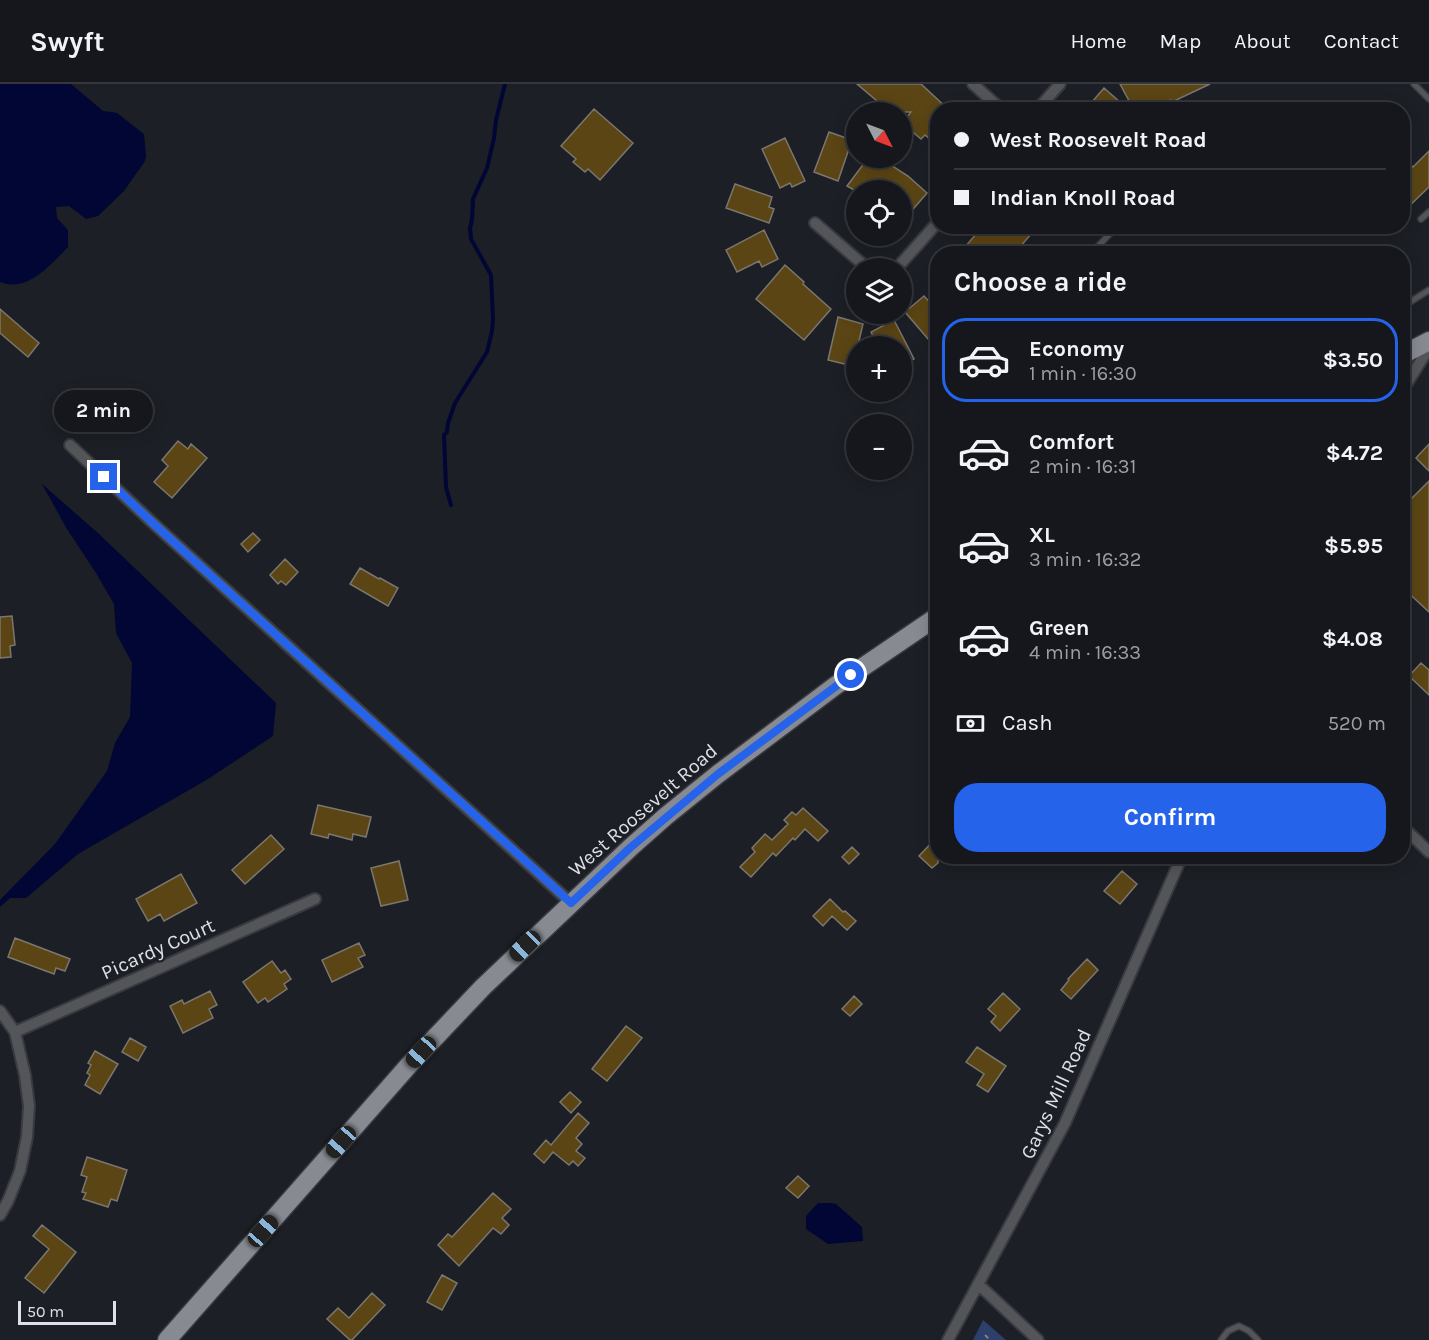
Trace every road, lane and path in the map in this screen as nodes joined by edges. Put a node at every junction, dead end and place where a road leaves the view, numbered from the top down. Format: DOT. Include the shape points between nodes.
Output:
graph roads {
  1 [pos="973,84"];
  2 [pos="1060,84"];
  3 [pos="1414,84"];
  4 [pos="1429,99"];
  5 [pos="993,102"];
  6 [pos="1044,102"];
  7 [pos="1429,212"];
  8 [pos="1421,219"];
  9 [pos="815,224"];
  10 [pos="930,231"];
  11 [pos="1110,234"];
  12 [pos="1098,246"];
  13 [pos="855,258"];
  14 [pos="906,258"];
  15 [pos="1428,291"];
  16 [pos="1410,302"];
  17 [pos="1429,341"];
  18 [pos="1429,348"];
  19 [pos="1410,351"];
  20 [pos="1410,378"];
  21 [pos="70,445"];
  22 [pos="930,621"];
  23 [pos="1410,834"];
  24 [pos="1429,852"];
  25 [pos="1178,864"];
  26 [pos="315,899"];
  27 [pos="571,903"];
  28 [pos="0,1011"];
  29 [pos="15,1032"];
  30 [pos="0,1215"];
  31 [pos="978,1284"];
  32 [pos="985,1335"];
  33 [pos="167,1340"];
  34 [pos="948,1340"];
  35 [pos="990,1340"];
  36 [pos="1038,1340"];
  37 [pos="1221,1340"];
  38 [pos="1258,1340"];
  1 -- 5 [label="street"];
  2 -- 6 [label="street"];
  3 -- 4 [label="lane"];
  7 -- 8 [label="lane"];
  9 -- 13 [label="street"];
  10 -- 14 [label="street"];
  11 -- 12 [label="lane"];
  15 -- 16 [label="lane"];
  17 -- 19 [label="main road"];
  18 -- 20 [label="street"];
  21 -- 27 [label="street"];
  22 -- 27 [label="main road, West Roosevelt Road" via="835,686 718,774"];
  23 -- 24 [label="street"];
  25 -- 31 [label="street, Garys Mill Road" via="1065,1123"];
  26 -- 29 [label="street, Picardy Court"];
  27 -- 33 [label="main road, West Roosevelt Road" via="445,1026"];
  28 -- 29 [label="street"];
  29 -- 30 [label="street" via="29,1106 27,1137 20,1171"];
  31 -- 34 [label="street, Garys Mill Road"];
  31 -- 36 [label="street"];
  32 -- 35 [label="path"];
  37 -- 38 [label="lane" via="1239,1326"];
}
